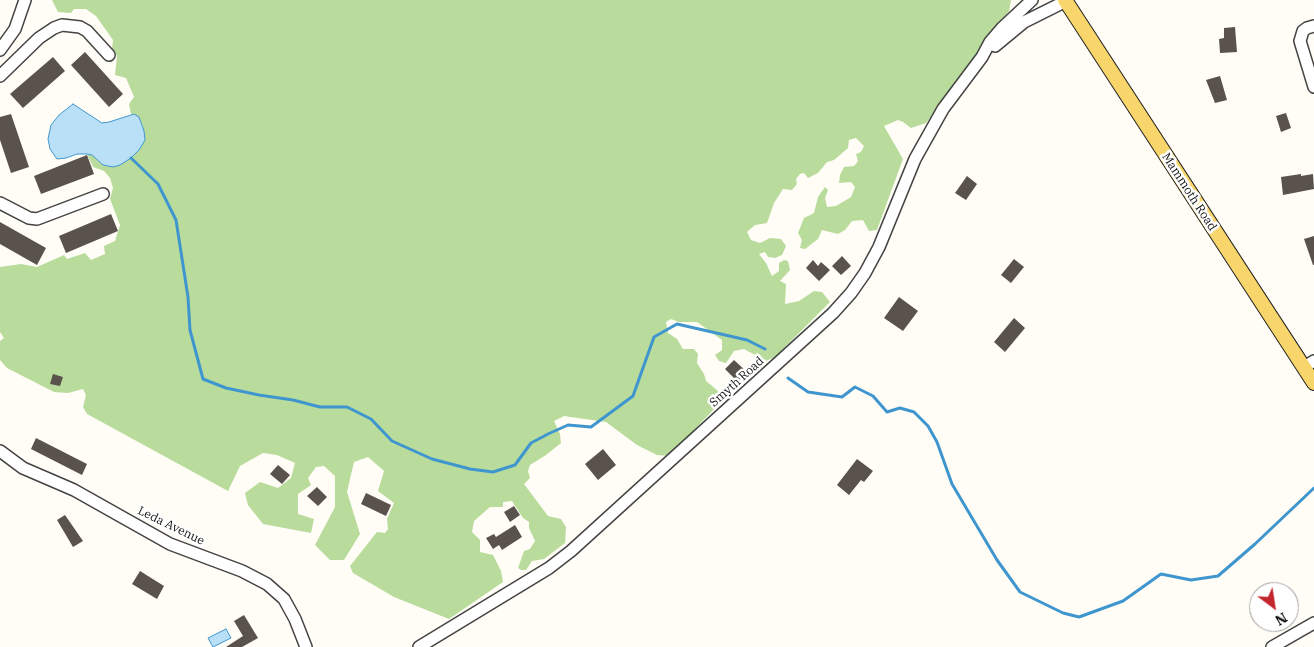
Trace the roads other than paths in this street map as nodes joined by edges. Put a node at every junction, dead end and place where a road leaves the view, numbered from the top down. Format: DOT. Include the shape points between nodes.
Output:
graph roads {
  1 [pos="25,0"];
  2 [pos="1032,0"];
  3 [pos="1065,1"];
  4 [pos="1314,26"];
  5 [pos="0,50"];
  6 [pos="109,55"];
  7 [pos="982,57"];
  8 [pos="1312,73"];
  9 [pos="0,76"];
  10 [pos="1314,87"];
  11 [pos="103,194"];
  12 [pos="0,203"];
  13 [pos="1309,364"];
  14 [pos="1314,383"];
  15 [pos="0,450"];
  16 [pos="1314,623"];
  17 [pos="306,647"];
  18 [pos="419,647"];
  19 [pos="1272,647"];
  1 -- 5 [label="street" via="15,29"];
  2 -- 7 [label="street, Smyth Road" via="1002,28"];
  3 -- 7 [label="street, Smyth Road" via="1024,22"];
  3 -- 13 [label="main road, Mammoth Road"];
  4 -- 8 [label="street" via="1303,31 1300,41"];
  6 -- 9 [label="street" via="80,27 62,25 39,38"];
  7 -- 18 [label="street, Smyth Road" via="955,91 923,142 879,247 858,283 838,308 571,551 549,568"];
  8 -- 10 [label="street"];
  11 -- 12 [label="street" via="37,219"];
  13 -- 14 [label="main road, Mammoth Road"];
  15 -- 17 [label="street, Leda Avenue" via="23,468 74,490 170,544 268,584 284,599"];
  16 -- 19 [label="street"];
}
